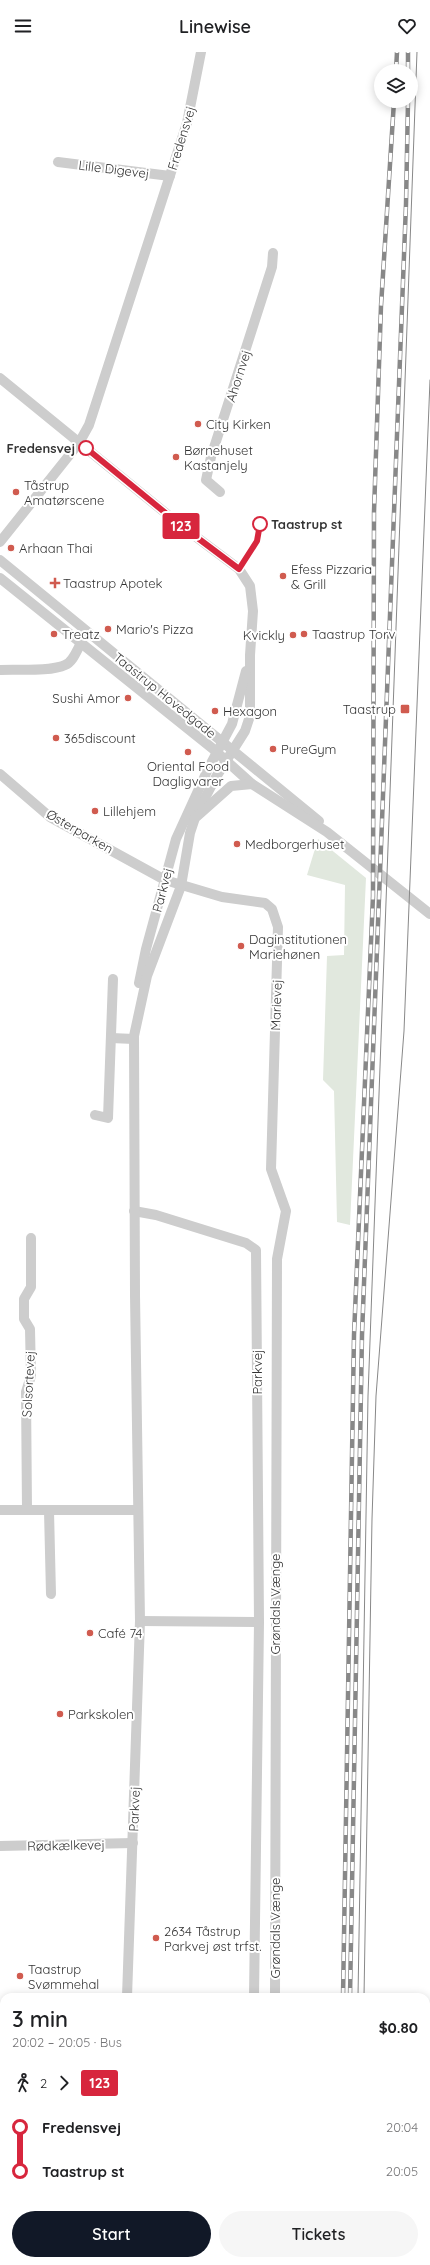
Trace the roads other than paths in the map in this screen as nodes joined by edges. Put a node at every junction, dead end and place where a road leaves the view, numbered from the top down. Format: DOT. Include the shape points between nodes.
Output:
graph roads {
  1 [pos="201,52"];
  2 [pos="58,162"];
  3 [pos="170,176"];
  4 [pos="273,254"];
  5 [pos="0,378"];
  6 [pos="79,443"];
  7 [pos="220,492"];
  8 [pos="0,542"];
  9 [pos="0,560"];
  10 [pos="0,578"];
  11 [pos="81,643"];
  12 [pos="250,655"];
  13 [pos="1,670"];
  14 [pos="223,742"];
  15 [pos="233,750"];
  16 [pos="217,752"];
  17 [pos="226,761"];
  18 [pos="0,774"];
  19 [pos="252,784"];
  20 [pos="195,818"];
  21 [pos="327,832"];
  22 [pos="165,880"];
  23 [pos="181,886"];
  24 [pos="430,914"];
  25 [pos="113,979"];
  26 [pos="111,1038"];
  27 [pos="134,1038"];
  28 [pos="95,1115"];
  29 [pos="134,1211"];
  30 [pos="286,1211"];
  31 [pos="31,1238"];
  32 [pos="0,1510"];
  33 [pos="27,1510"];
  34 [pos="138,1510"];
  35 [pos="49,1511"];
  36 [pos="51,1594"];
  37 [pos="140,1622"];
  38 [pos="259,1622"];
  39 [pos="132,1844"];
  40 [pos="0,1846"];
  41 [pos="127,1993"];
  42 [pos="254,1993"];
  43 [pos="275,1993"];
  1 -- 3 [label="street, Fredensvej" via="187,123"];
  2 -- 3 [label="street, Lille Digevej"];
  3 -- 6 [label="street, Fredensvej" via="89,424"];
  4 -- 7 [label="street, Ahornvej" via="272,267 211,457 206,480"];
  5 -- 6 [label="street"];
  6 -- 8 [label="street, Fredensvej"];
  6 -- 12 [label="street" via="239,569 252,592"];
  9 -- 14 [label="street, Taastrup Hovedgade"];
  10 -- 11 [label="street, Taastrup Hovedgade"];
  11 -- 13 [label="street" via="72,660 66,665 55,668"];
  11 -- 16 [label="street, Taastrup Hovedgade"];
  12 -- 14 [label="street, Parkvej" via="238,706"];
  12 -- 15 [label="street, Parkvej" via="250,716 245,731"];
  14 -- 15 [label="street, Taastrup Hovedgade"];
  14 -- 16 [label="street, Parkvej"];
  15 -- 17 [label="street, Parkvej"];
  15 -- 21 [label="street, Taastrup Hovedgade" via="316,818"];
  16 -- 17 [label="street, Taastrup Hovedgade"];
  16 -- 22 [label="street, Parkvej" via="176,839"];
  17 -- 19 [label="street, Taastrup Hovedgade"];
  17 -- 20 [label="street, Parkvej"];
  18 -- 22 [label="street, Østerparken" via="50,817"];
  19 -- 20 [label="street" via="231,786"];
  19 -- 21 [label="street, Taastrup Hovedgade"];
  20 -- 23 [label="street, Parkvej"];
  21 -- 24 [label="street, Taastrup Hovedgade"];
  22 -- 23 [label="street, Marievej"];
  22 -- 27 [label="street, Parkvej" via="140,976"];
  23 -- 27 [label="street, Parkvej" via="147,976"];
  23 -- 30 [label="street, Marievej" via="222,897 265,903 277,918 271,1169"];
  25 -- 26 [label="street"];
  26 -- 27 [label="street"];
  26 -- 28 [label="street" via="108,1118"];
  27 -- 29 [label="street, Parkvej"];
  29 -- 34 [label="street, Parkvej"];
  29 -- 38 [label="street, Parkvej" via="156,1215 239,1241 256,1250"];
  30 -- 43 [label="street, Grøndals Vænge" via="277,1259"];
  31 -- 33 [label="street, Solsortevej" via="31,1287 24,1299 24,1319 30,1329 31,1368 26,1392"];
  32 -- 33 [label="street"];
  33 -- 35 [label="street"];
  34 -- 35 [label="street"];
  34 -- 37 [label="street, Parkvej"];
  35 -- 36 [label="street"];
  37 -- 38 [label="street"];
  37 -- 39 [label="street, Parkvej"];
  38 -- 42 [label="street, Parkvej"];
  39 -- 40 [label="street, Rødkælkevej"];
  39 -- 41 [label="street, Parkvej"];
}
